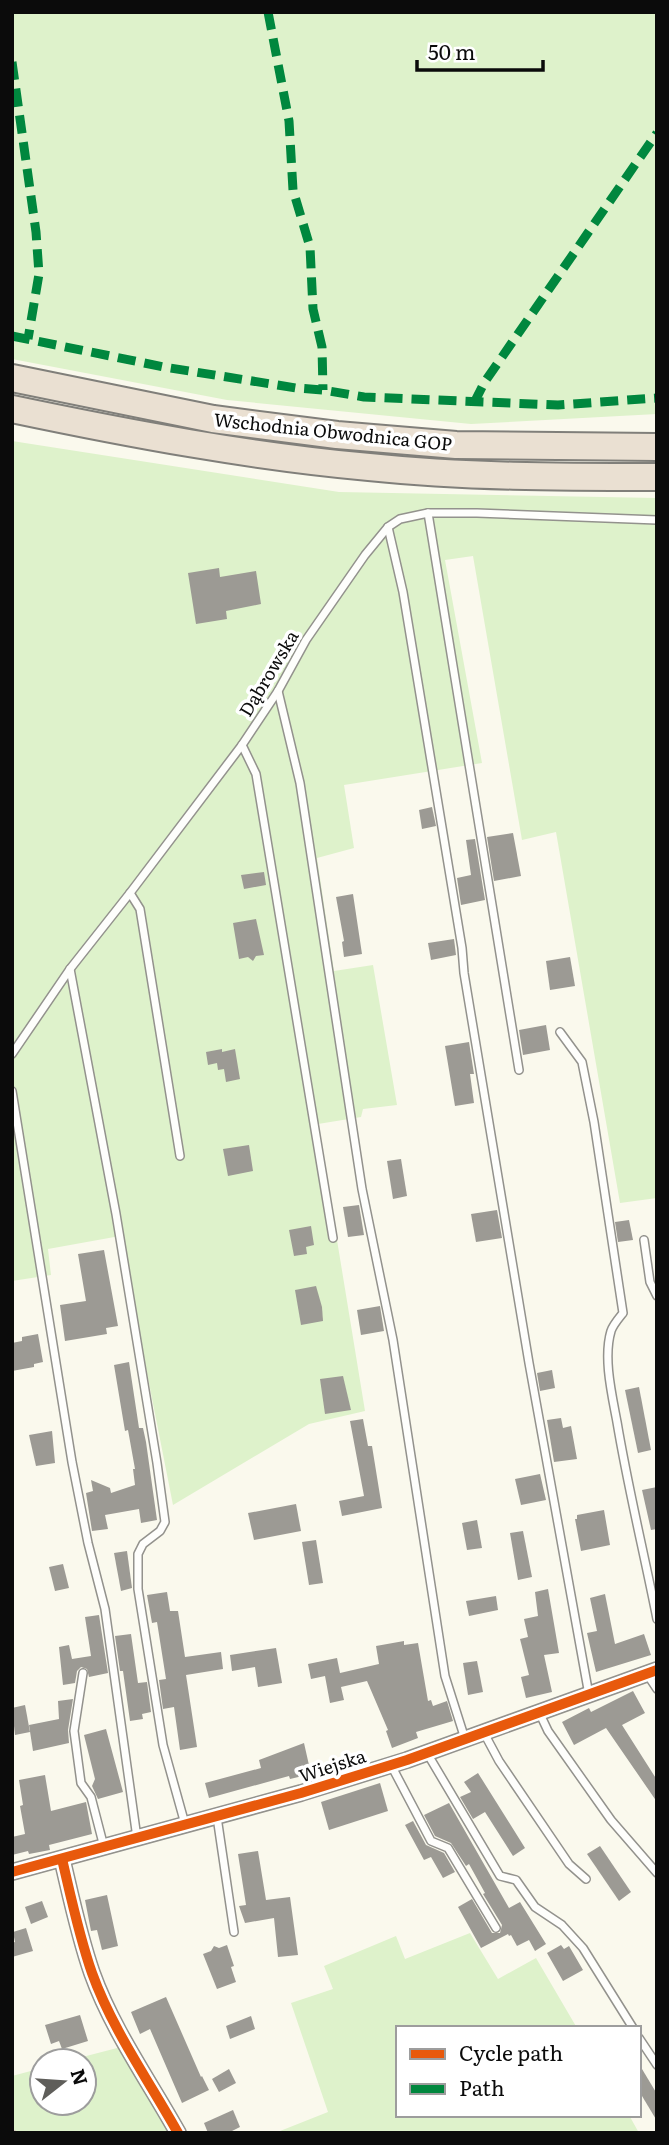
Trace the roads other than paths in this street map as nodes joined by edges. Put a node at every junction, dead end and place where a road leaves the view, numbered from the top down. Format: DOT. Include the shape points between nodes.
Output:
graph roads {
  1 [pos="12,378"];
  2 [pos="12,408"];
  3 [pos="657,447"];
  4 [pos="657,477"];
  5 [pos="428,513"];
  6 [pos="657,520"];
  7 [pos="388,527"];
  8 [pos="278,691"];
  9 [pos="242,745"];
  10 [pos="130,893"];
  11 [pos="70,969"];
  12 [pos="560,1032"];
  13 [pos="12,1054"];
  14 [pos="519,1070"];
  15 [pos="12,1091"];
  16 [pos="180,1156"];
  17 [pos="333,1238"];
  18 [pos="644,1240"];
  19 [pos="657,1296"];
  20 [pos="657,1619"];
  21 [pos="654,1671"];
  22 [pos="83,1673"];
  23 [pos="657,1689"];
  24 [pos="589,1695"];
  25 [pos="539,1712"];
  26 [pos="484,1732"];
  27 [pos="465,1739"];
  28 [pos="426,1753"];
  29 [pos="391,1765"];
  30 [pos="216,1816"];
  31 [pos="185,1825"];
  32 [pos="137,1838"];
  33 [pos="104,1847"];
  34 [pos="62,1859"];
  35 [pos="12,1872"];
  36 [pos="657,1873"];
  37 [pos="586,1879"];
  38 [pos="496,1928"];
  39 [pos="234,1932"];
  40 [pos="632,2026"];
  41 [pos="641,2041"];
  42 [pos="657,2065"];
  43 [pos="178,2133"];
  1 -- 3 [label="highway, Wschodnia Obwodnica GOP" via="213,419 337,435 456,445"];
  2 -- 4 [label="highway, Wschodnia Obwodnica GOP" via="187,443 309,461 472,475"];
  5 -- 6 [label="lane, Dąbrowska"];
  5 -- 7 [label="lane, Dąbrowska" via="400,519"];
  5 -- 14 [label="lane"];
  7 -- 8 [label="lane, Dąbrowska" via="306,639"];
  7 -- 24 [label="lane" via="403,592 529,1363"];
  8 -- 9 [label="lane, Dąbrowska"];
  8 -- 27 [label="lane" via="300,783 362,1189 393,1340 445,1676"];
  9 -- 10 [label="lane, Dąbrowska"];
  9 -- 17 [label="lane" via="256,774"];
  10 -- 11 [label="lane, Dąbrowska"];
  10 -- 16 [label="lane" via="140,909"];
  11 -- 13 [label="lane, Dąbrowska"];
  11 -- 31 [label="lane" via="116,1214 165,1522 138,1554 138,1589 163,1745"];
  12 -- 20 [label="lane" via="582,1062 594,1122 623,1313 611,1330 611,1390"];
  15 -- 32 [label="lane" via="72,1462 105,1609"];
  18 -- 19 [label="lane" via="650,1282"];
  21 -- 23 [label="lane"];
  21 -- 24 [label="street, Wiejska"];
  22 -- 33 [label="lane" via="74,1731 81,1783 91,1797"];
  24 -- 25 [label="street, Wiejska"];
  25 -- 26 [label="street, Wiejska"];
  25 -- 36 [label="lane" via="611,1820"];
  26 -- 27 [label="street, Wiejska"];
  26 -- 37 [label="lane" via="569,1864"];
  27 -- 28 [label="street, Wiejska"];
  28 -- 29 [label="street, Wiejska"];
  28 -- 40 [label="lane" via="500,1876 516,1880 535,1907 562,1925 583,1948"];
  29 -- 30 [label="street, Wiejska"];
  29 -- 38 [label="lane" via="431,1841 448,1848"];
  30 -- 31 [label="street, Wiejska"];
  30 -- 39 [label="lane"];
  31 -- 32 [label="street, Wiejska"];
  32 -- 33 [label="street, Wiejska"];
  33 -- 34 [label="street, Wiejska"];
  34 -- 35 [label="street, Wiejska"];
  34 -- 43 [label="street" via="99,1989"];
  41 -- 42 [label="lane"];
}
